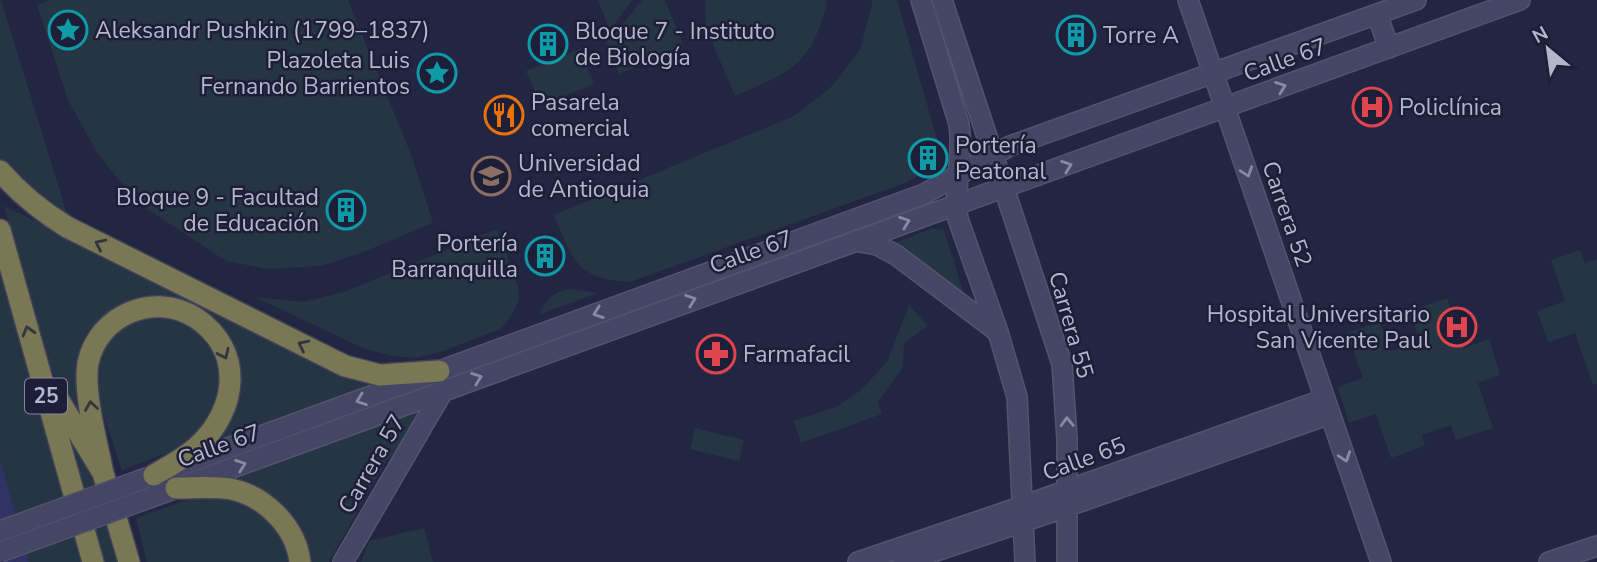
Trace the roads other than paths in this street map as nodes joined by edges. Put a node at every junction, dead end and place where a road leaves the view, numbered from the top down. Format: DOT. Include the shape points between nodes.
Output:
graph roads {
  1 [pos="921,0"];
  2 [pos="942,0"];
  3 [pos="1188,0"];
  4 [pos="1416,0"];
  5 [pos="1520,0"];
  6 [pos="1377,14"];
  7 [pos="1389,48"];
  8 [pos="1213,73"];
  9 [pos="1225,108"];
  10 [pos="992,156"];
  11 [pos="0,171"];
  12 [pos="959,176"];
  13 [pos="1003,189"];
  14 [pos="957,204"];
  15 [pos="0,230"];
  16 [pos="854,241"];
  17 [pos="998,332"];
  18 [pos="38,366"];
  19 [pos="441,381"];
  20 [pos="1328,406"];
  21 [pos="103,473"];
  22 [pos="154,475"];
  23 [pos="176,488"];
  24 [pos="127,495"];
  25 [pos="1067,499"];
  26 [pos="1023,514"];
  27 [pos="0,531"];
  28 [pos="0,552"];
  29 [pos="1589,553"];
  30 [pos="93,562"];
  31 [pos="129,562"];
  32 [pos="300,562"];
  33 [pos="343,562"];
  34 [pos="858,562"];
  35 [pos="903,562"];
  36 [pos="1025,562"];
  37 [pos="1067,562"];
  38 [pos="1381,562"];
  39 [pos="1549,562"];
  1 -- 12 [label="main road" via="959,124"];
  2 -- 10 [label="main road"];
  3 -- 8 [label="main road, Carrera 52"];
  4 -- 6 [label="main road, Calle 67"];
  5 -- 7 [label="main road, Calle 67"];
  6 -- 7 [label="main road"];
  6 -- 8 [label="main road, Calle 67"];
  9 -- 7 [label="main road, Calle 67, one-way"];
  8 -- 9 [label="main road, Carrera 52"];
  8 -- 10 [label="main road, Calle 67"];
  13 -- 9 [label="main road, Calle 67, one-way"];
  9 -- 20 [label="main road, Carrera 52, one-way"];
  10 -- 12 [label="main road, Calle 67"];
  10 -- 13 [label="main road"];
  19 -- 11 [label="highway, one-way" via="345,366 66,228 40,211"];
  12 -- 14 [label="main road"];
  12 -- 19 [label="main road, Calle 67, one-way" via="911,199"];
  13 -- 14 [label="main road, Calle 67"];
  25 -- 13 [label="main road, Carrera 55, one-way" via="1062,364"];
  16 -- 14 [label="main road, Calle 67, one-way"];
  14 -- 17 [label="main road" via="961,229"];
  18 -- 15 [label="highway, 25, one-way"];
  16 -- 17 [label="main road" via="896,255"];
  19 -- 16 [label="main road, Calle 67, one-way"];
  17 -- 26 [label="main road" via="1017,397"];
  18 -- 21 [label="highway, 25"];
  18 -- 30 [label="highway, 25"];
  19 -- 22 [label="main road, Calle 67, one-way"];
  23 -- 19 [label="main road, Calle 67, one-way"];
  19 -- 33 [label="main road, Carrera 57"];
  20 -- 25 [label="main road, Calle 65"];
  20 -- 38 [label="main road, Carrera 52, one-way"];
  21 -- 22 [label="highway, one-way" via="87,380 94,345 104,328 121,315 157,307 196,318 211,332 222,348 231,386 226,406 206,438"];
  21 -- 31 [label="highway, 25"];
  22 -- 24 [label="main road, Calle 67"];
  23 -- 24 [label="main road, Calle 67"];
  23 -- 32 [label="highway" via="232,489 261,502 285,524"];
  24 -- 27 [label="main road, Calle 67, bridge"];
  24 -- 28 [label="main road, Calle 67, bridge"];
  25 -- 26 [label="main road, Calle 65"];
  25 -- 37 [label="main road, Carrera 55"];
  26 -- 34 [label="main road, Calle 65"];
  26 -- 35 [label="main road, Calle 65"];
  26 -- 36 [label="main road"];
  29 -- 39 [label="main road"];
}
